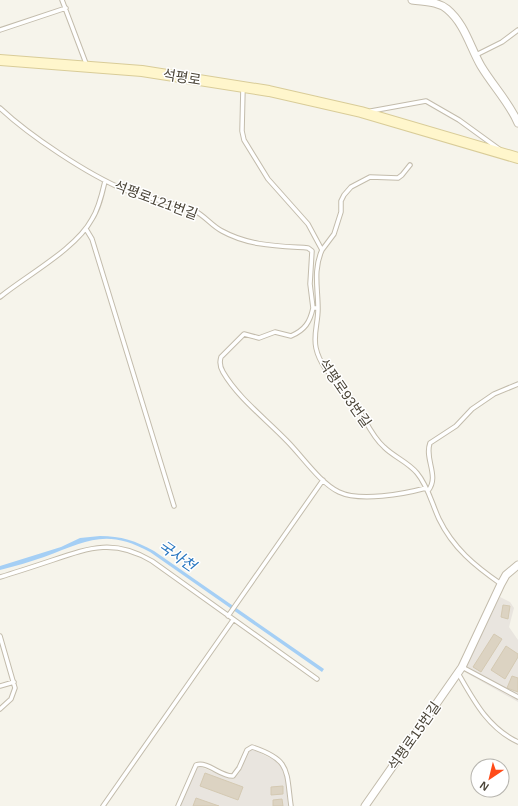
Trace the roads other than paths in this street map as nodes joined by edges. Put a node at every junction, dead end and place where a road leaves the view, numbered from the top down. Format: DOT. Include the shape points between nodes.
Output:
graph roads {
  1 [pos="62,0"];
  2 [pos="412,0"];
  3 [pos="435,1"];
  4 [pos="66,8"];
  5 [pos="0,30"];
  6 [pos="518,30"];
  7 [pos="476,55"];
  8 [pos="0,60"];
  9 [pos="87,66"];
  10 [pos="243,87"];
  11 [pos="0,108"];
  12 [pos="361,112"];
  13 [pos="518,123"];
  14 [pos="505,153"];
  15 [pos="518,158"];
  16 [pos="410,165"];
  17 [pos="105,181"];
  18 [pos="86,229"];
  19 [pos="322,250"];
  20 [pos="312,257"];
  21 [pos="319,257"];
  22 [pos="0,297"];
  23 [pos="313,308"];
  24 [pos="318,308"];
  25 [pos="518,384"];
  26 [pos="323,480"];
  27 [pos="427,489"];
  28 [pos="174,506"];
  29 [pos="518,565"];
  30 [pos="0,577"];
  31 [pos="501,584"];
  32 [pos="229,615"];
  33 [pos="232,620"];
  34 [pos="0,636"];
  35 [pos="460,670"];
  36 [pos="317,679"];
  37 [pos="14,682"];
  38 [pos="0,686"];
  39 [pos="518,697"];
  40 [pos="0,709"];
  41 [pos="518,742"];
  42 [pos="103,806"];
  43 [pos="178,806"];
  44 [pos="291,806"];
  45 [pos="365,806"];
  1 -- 4 [label="lane"];
  2 -- 3 [label="street"];
  3 -- 7 [label="street" via="458,21"];
  4 -- 5 [label="lane"];
  4 -- 9 [label="lane"];
  6 -- 7 [label="lane" via="502,42"];
  7 -- 13 [label="street"];
  8 -- 9 [label="street, 석평로"];
  9 -- 10 [label="street, 석평로" via="142,70"];
  10 -- 12 [label="street, 석평로"];
  10 -- 19 [label="lane" via="244,140 268,179 308,224"];
  11 -- 17 [label="lane, 석평로121번길" via="46,143"];
  12 -- 14 [label="street, 석평로"];
  12 -- 14 [label="lane, 석평로" via="426,101 459,120"];
  14 -- 15 [label="street, 석평로"];
  16 -- 19 [label="lane, 석평로93번길" via="398,178 370,177 351,187 341,201 341,212 334,234"];
  17 -- 18 [label="lane" via="96,211"];
  17 -- 20 [label="lane, 석평로121번길" via="197,212 220,230 239,239 275,247 308,248 312,251"];
  18 -- 22 [label="lane" via="72,243"];
  18 -- 28 [label="lane" via="92,239"];
  19 -- 21 [label="lane, 석평로93번길"];
  20 -- 21 [label="lane"];
  20 -- 23 [label="lane" via="310,284"];
  21 -- 24 [label="lane, 석평로93번길" via="315,286"];
  23 -- 24 [label="lane"];
  23 -- 26 [label="lane" via="309,323 296,334 288,337 275,332 259,338 244,334 224,353 219,362 223,372 238,391"];
  24 -- 27 [label="lane, 석평로93번길" via="314,339 323,366 352,400 384,448 418,473"];
  25 -- 27 [label="lane" via="494,394 456,426 430,443 428,453 433,482"];
  26 -- 27 [label="lane" via="339,492 355,496"];
  26 -- 32 [label="lane"];
  27 -- 31 [label="lane, 석평로93번길" via="439,518 460,551"];
  29 -- 31 [label="street, 석평로15번길" via="506,575"];
  30 -- 32 [label="lane" via="83,550 112,546 134,552 152,561"];
  31 -- 35 [label="street, 석평로15번길"];
  32 -- 33 [label="lane"];
  33 -- 36 [label="lane"];
  33 -- 42 [label="lane"];
  34 -- 37 [label="lane"];
  35 -- 39 [label="lane"];
  35 -- 41 [label="lane" via="478,708 502,733"];
  35 -- 45 [label="street, 석평로15번길"];
  37 -- 38 [label="lane"];
  37 -- 40 [label="lane" via="14,694"];
  43 -- 44 [label="lane" via="196,765 202,764 233,776 247,750 252,747 283,763 289,780"];
}
